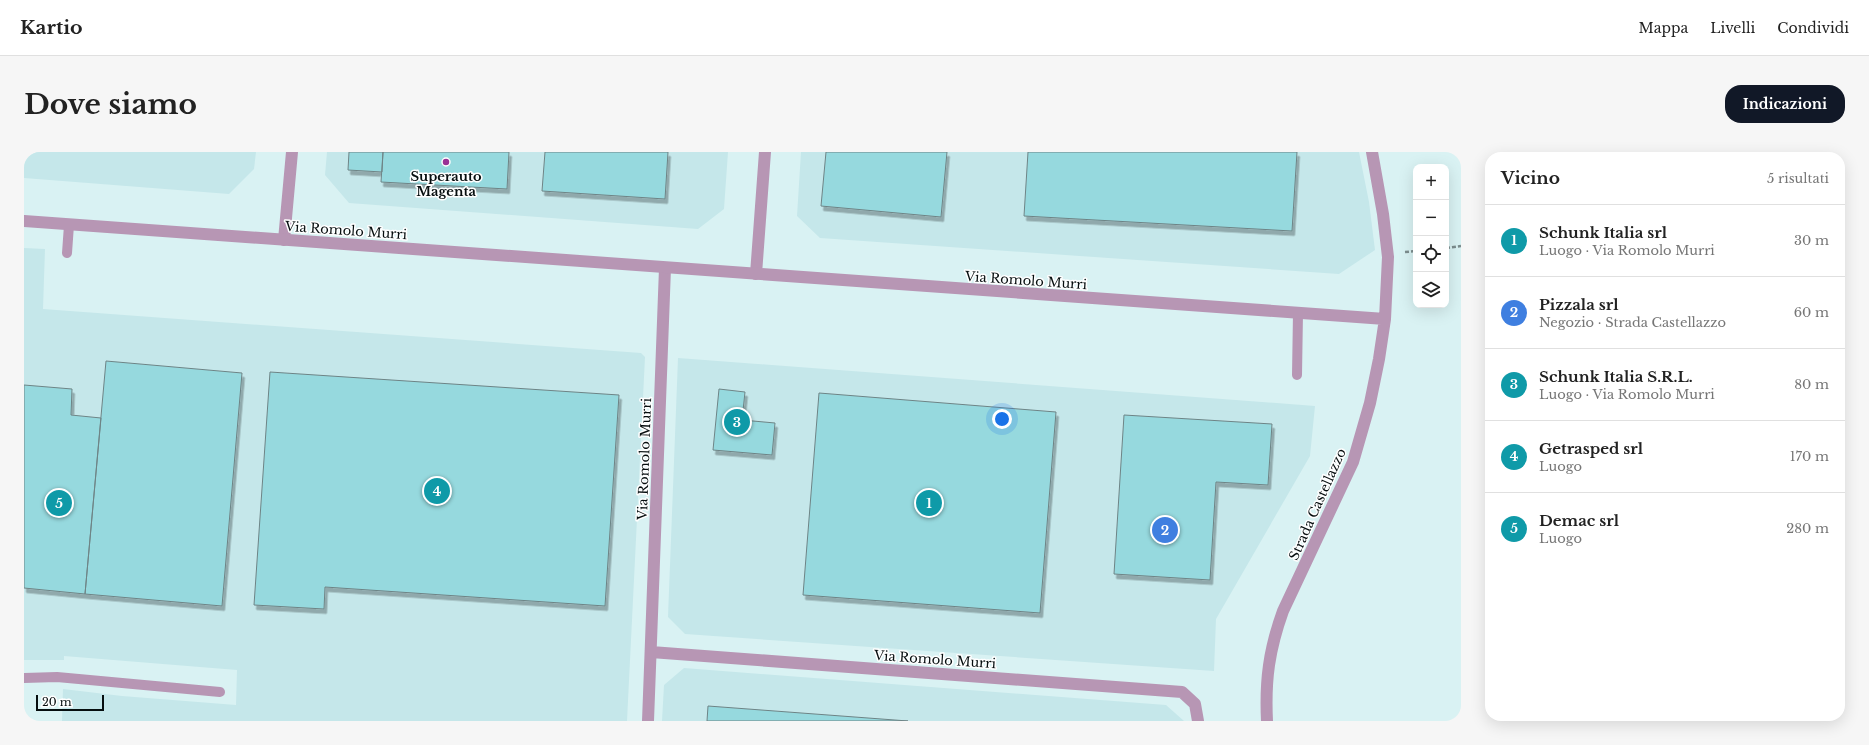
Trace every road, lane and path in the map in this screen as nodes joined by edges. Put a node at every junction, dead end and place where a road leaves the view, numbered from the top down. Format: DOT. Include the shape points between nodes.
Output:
graph roads {
  1 [pos="292,152"];
  2 [pos="765,152"];
  3 [pos="1372,152"];
  4 [pos="24,221"];
  5 [pos="69,225"];
  6 [pos="284,240"];
  7 [pos="1461,246"];
  8 [pos="1449,248"];
  9 [pos="68,253"];
  10 [pos="666,268"];
  11 [pos="756,274"];
  12 [pos="1298,313"];
  13 [pos="1385,319"];
  14 [pos="1297,375"];
  15 [pos="651,652"];
  16 [pos="24,678"];
  17 [pos="220,692"];
  18 [pos="648,721"];
  19 [pos="1198,721"];
  20 [pos="1267,721"];
  1 -- 6 [label="street"];
  2 -- 11 [label="street"];
  3 -- 13 [label="street, Strada Castellazzo" via="1388,257"];
  4 -- 5 [label="street, Via Romolo Murri"];
  5 -- 6 [label="street, Via Romolo Murri"];
  5 -- 9 [label="lane"];
  6 -- 10 [label="street, Via Romolo Murri"];
  7 -- 8 [label="path"];
  10 -- 11 [label="street, Via Romolo Murri"];
  10 -- 15 [label="street, Via Romolo Murri"];
  11 -- 12 [label="street, Via Romolo Murri"];
  12 -- 13 [label="street, Via Romolo Murri"];
  12 -- 14 [label="lane"];
  13 -- 20 [label="street, Strada Castellazzo" via="1370,403 1353,462 1276,630 1266,680"];
  15 -- 18 [label="street, Via Romolo Murri"];
  15 -- 19 [label="street, Via Romolo Murri" via="1182,692 1195,704"];
  16 -- 17 [label="lane" via="56,677"];
}
